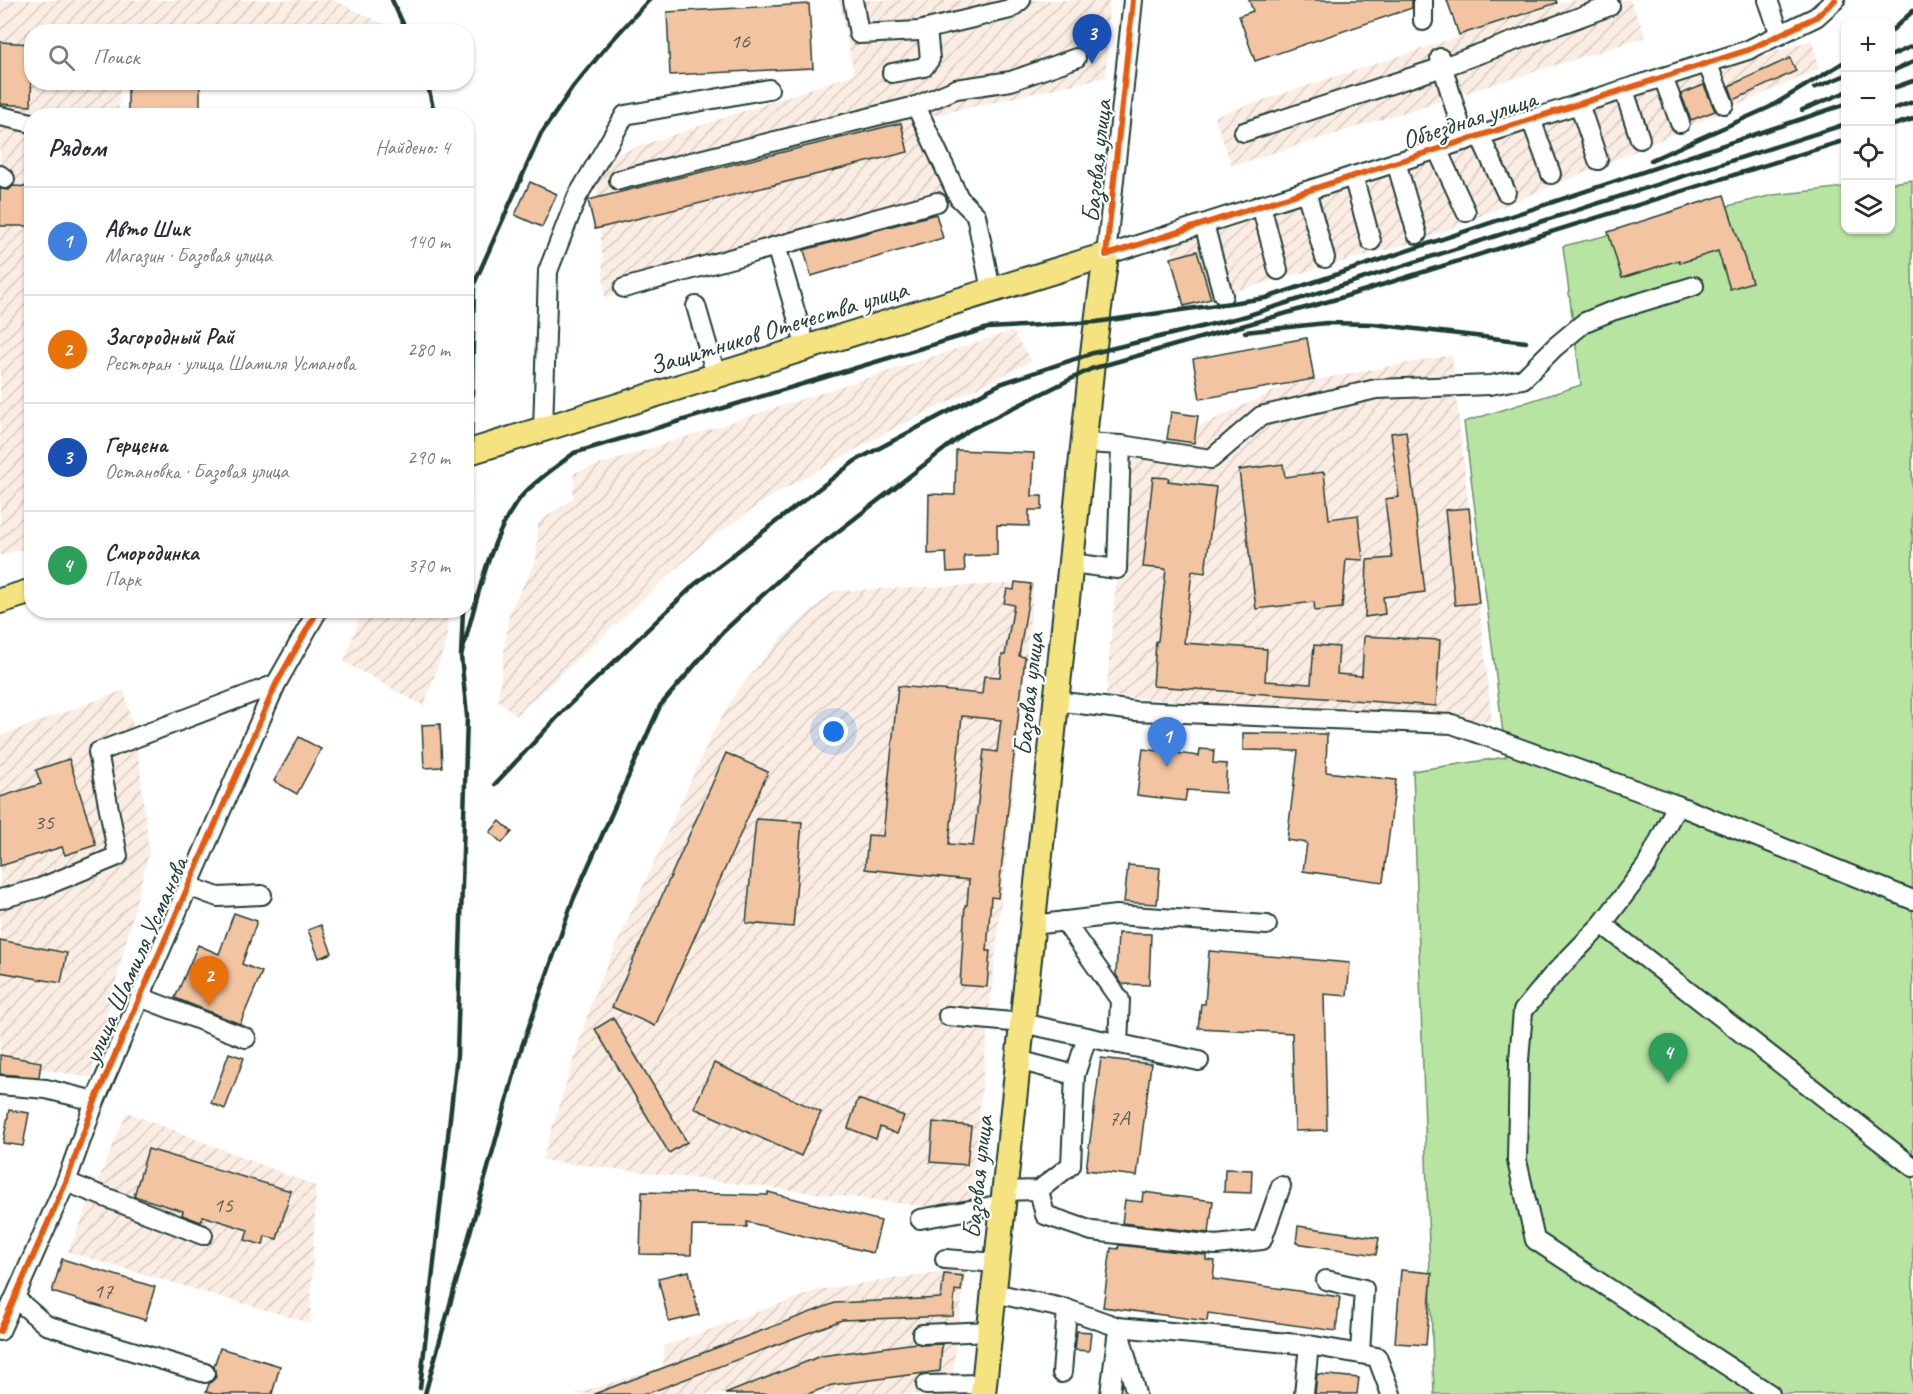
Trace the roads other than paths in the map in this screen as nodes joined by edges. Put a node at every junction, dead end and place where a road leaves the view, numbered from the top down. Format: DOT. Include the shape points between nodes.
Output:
graph roads {
  1 [pos="853,0"];
  2 [pos="1021,0"];
  3 [pos="1133,0"];
  4 [pos="1423,0"];
  5 [pos="1768,0"];
  6 [pos="1835,0"];
  7 [pos="1610,6"];
  8 [pos="1423,21"];
  9 [pos="927,28"];
  10 [pos="1780,35"];
  11 [pos="1076,58"];
  12 [pos="1441,62"];
  13 [pos="1707,63"];
  14 [pos="892,73"];
  15 [pos="1663,77"];
  16 [pos="769,89"];
  17 [pos="1624,90"];
  18 [pos="1579,104"];
  19 [pos="1724,104"];
  20 [pos="916,106"];
  21 [pos="0,116"];
  22 [pos="1531,119"];
  23 [pos="24,121"];
  24 [pos="1680,123"];
  25 [pos="1244,132"];
  26 [pos="1472,138"];
  27 [pos="1640,139"];
  28 [pos="1437,149"];
  29 [pos="1598,160"];
  30 [pos="1396,162"];
  31 [pos="1551,174"];
  32 [pos="1353,176"];
  33 [pos="619,180"];
  34 [pos="1306,191"];
  35 [pos="1506,192"];
  36 [pos="937,202"];
  37 [pos="1261,206"];
  38 [pos="1466,212"];
  39 [pos="1203,224"];
  40 [pos="1417,234"];
  41 [pos="1371,242"];
  42 [pos="776,246"];
  43 [pos="1106,255"];
  44 [pos="1325,258"];
  45 [pos="1278,270"];
  46 [pos="1694,286"];
  47 [pos="624,288"];
  48 [pos="991,290"];
  49 [pos="1223,295"];
  50 [pos="696,306"];
  51 [pos="806,348"];
  52 [pos="716,375"];
  53 [pos="543,429"];
  54 [pos="1084,443"];
  55 [pos="1121,445"];
  56 [pos="474,451"];
  57 [pos="1071,563"];
  58 [pos="24,594"];
  59 [pos="0,601"];
  60 [pos="313,618"];
  61 [pos="276,684"];
  62 [pos="1056,701"];
  63 [pos="1677,805"];
  64 [pos="188,886"];
  65 [pos="262,895"];
  66 [pos="0,899"];
  67 [pos="1913,900"];
  68 [pos="1064,921"];
  69 [pos="1602,924"];
  70 [pos="1033,925"];
  71 [pos="1267,925"];
  72 [pos="140,997"];
  73 [pos="948,1016"];
  74 [pos="1022,1023"];
  75 [pos="1087,1037"];
  76 [pos="246,1038"];
  77 [pos="1118,1044"];
  78 [pos="1018,1060"];
  79 [pos="1199,1061"];
  80 [pos="1075,1075"];
  81 [pos="0,1084"];
  82 [pos="94,1101"];
  83 [pos="1913,1167"];
  84 [pos="66,1182"];
  85 [pos="1281,1186"];
  86 [pos="1039,1190"];
  87 [pos="1004,1197"];
  88 [pos="920,1220"];
  89 [pos="203,1235"];
  90 [pos="945,1259"];
  91 [pos="997,1263"];
  92 [pos="1326,1280"];
  93 [pos="994,1293"];
  94 [pos="15,1298"];
  95 [pos="1067,1309"];
  96 [pos="1118,1327"];
  97 [pos="0,1331"];
  98 [pos="990,1331"];
  99 [pos="922,1334"];
  100 [pos="1309,1345"];
  101 [pos="1360,1353"];
  102 [pos="205,1373"];
  103 [pos="1062,1373"];
  104 [pos="926,1385"];
  105 [pos="983,1389"];
  106 [pos="1110,1394"];
  107 [pos="1136,1394"];
  108 [pos="1304,1394"];
  109 [pos="1390,1394"];
  110 [pos="1770,1394"];
  1 -- 9 [label="street" via="859,34"];
  2 -- 9 [label="street" via="1010,9"];
  3 -- 43 [label="street, Базовая улица"];
  4 -- 8 [label="street"];
  5 -- 10 [label="street"];
  6 -- 10 [label="street, Объездная улица" via="1816,17"];
  7 -- 12 [label="street"];
  9 -- 14 [label="street" via="930,59 924,67"];
  10 -- 13 [label="street, Объездная улица"];
  11 -- 20 [label="street" via="1011,81 956,89"];
  12 -- 25 [label="street"];
  12 -- 26 [label="street"];
  13 -- 15 [label="street, Объездная улица"];
  13 -- 19 [label="street"];
  15 -- 17 [label="street, Объездная улица"];
  15 -- 24 [label="street"];
  16 -- 53 [label="street" via="625,116 577,197 549,271"];
  17 -- 18 [label="street, Объездная улица"];
  17 -- 27 [label="street"];
  18 -- 22 [label="street, Объездная улица"];
  18 -- 29 [label="street"];
  20 -- 33 [label="street"];
  20 -- 48 [label="street" via="959,198 976,215"];
  21 -- 23 [label="street"];
  22 -- 26 [label="street, Объездная улица"];
  22 -- 31 [label="street"];
  26 -- 28 [label="street, Объездная улица"];
  26 -- 35 [label="street"];
  28 -- 30 [label="street, Объездная улица"];
  28 -- 38 [label="street"];
  30 -- 32 [label="street, Объездная улица"];
  30 -- 40 [label="street"];
  32 -- 34 [label="street, Объездная улица"];
  32 -- 41 [label="street"];
  34 -- 37 [label="street, Объездная улица"];
  34 -- 44 [label="street"];
  36 -- 42 [label="street"];
  37 -- 39 [label="street, Объездная улица"];
  37 -- 45 [label="street"];
  39 -- 43 [label="street, Объездная улица"];
  39 -- 49 [label="street"];
  42 -- 47 [label="street"];
  42 -- 51 [label="street"];
  43 -- 48 [label="main road, Защитников Отечества улица"];
  43 -- 54 [label="main road, Базовая улица"];
  46 -- 55 [label="street" via="1585,322 1523,379 1490,385 1376,389 1261,416 1211,459"];
  48 -- 51 [label="main road, Защитников Отечества улица"];
  50 -- 52 [label="street"];
  51 -- 52 [label="main road, Защитников Отечества улица"];
  52 -- 53 [label="main road, Защитников Отечества улица"];
  53 -- 56 [label="main road, Защитников Отечества улица"];
  54 -- 55 [label="street"];
  54 -- 57 [label="main road, Базовая улица"];
  55 -- 57 [label="street" via="1117,569"];
  57 -- 62 [label="main road, Базовая улица"];
  58 -- 59 [label="main road"];
  60 -- 61 [label="street, улица Шамиля Усманова"];
  61 -- 64 [label="street, улица Шамиля Усманова"];
  61 -- 66 [label="street" via="98,752 117,856 40,888"];
  62 -- 63 [label="street" via="1135,711 1452,724"];
  62 -- 70 [label="main road, Базовая улица"];
  63 -- 67 [label="street"];
  63 -- 69 [label="street" via="1647,865"];
  64 -- 65 [label="street" via="218,897"];
  64 -- 72 [label="street, улица Шамиля Усманова"];
  68 -- 70 [label="street"];
  68 -- 71 [label="street" via="1116,915"];
  68 -- 77 [label="street" via="1120,1000"];
  69 -- 83 [label="street"];
  69 -- 110 [label="street" via="1523,1011 1517,1161 1535,1240"];
  70 -- 74 [label="main road, Базовая улица"];
  72 -- 76 [label="street"];
  72 -- 82 [label="street, улица Шамиля Усманова"];
  73 -- 74 [label="street"];
  74 -- 75 [label="street"];
  74 -- 78 [label="main road, Базовая улица"];
  75 -- 77 [label="street"];
  75 -- 80 [label="street"];
  77 -- 79 [label="street"];
  78 -- 80 [label="street"];
  78 -- 87 [label="main road, Базовая улица"];
  80 -- 86 [label="street" via="1071,1165"];
  81 -- 82 [label="street" via="46,1089"];
  82 -- 84 [label="street, улица Шамиля Усманова"];
  84 -- 89 [label="street"];
  84 -- 94 [label="street, улица Шамиля Усманова"];
  85 -- 86 [label="street" via="1262,1240 1216,1245 1092,1231 1045,1215"];
  86 -- 87 [label="street"];
  87 -- 88 [label="street"];
  87 -- 91 [label="main road, Базовая улица"];
  90 -- 91 [label="street"];
  91 -- 93 [label="main road, Базовая улица"];
  92 -- 101 [label="street" via="1364,1289"];
  93 -- 95 [label="street"];
  93 -- 98 [label="main road, Базовая улица"];
  94 -- 97 [label="street, улица Шамиля Усманова"];
  94 -- 102 [label="street" via="46,1325"];
  95 -- 96 [label="street"];
  95 -- 103 [label="street"];
  96 -- 100 [label="street"];
  96 -- 106 [label="street"];
  96 -- 107 [label="street"];
  98 -- 99 [label="street"];
  98 -- 105 [label="main road, Базовая улица"];
  100 -- 101 [label="street"];
  100 -- 108 [label="street"];
  101 -- 109 [label="street" via="1377,1357"];
  104 -- 105 [label="street"];
}
